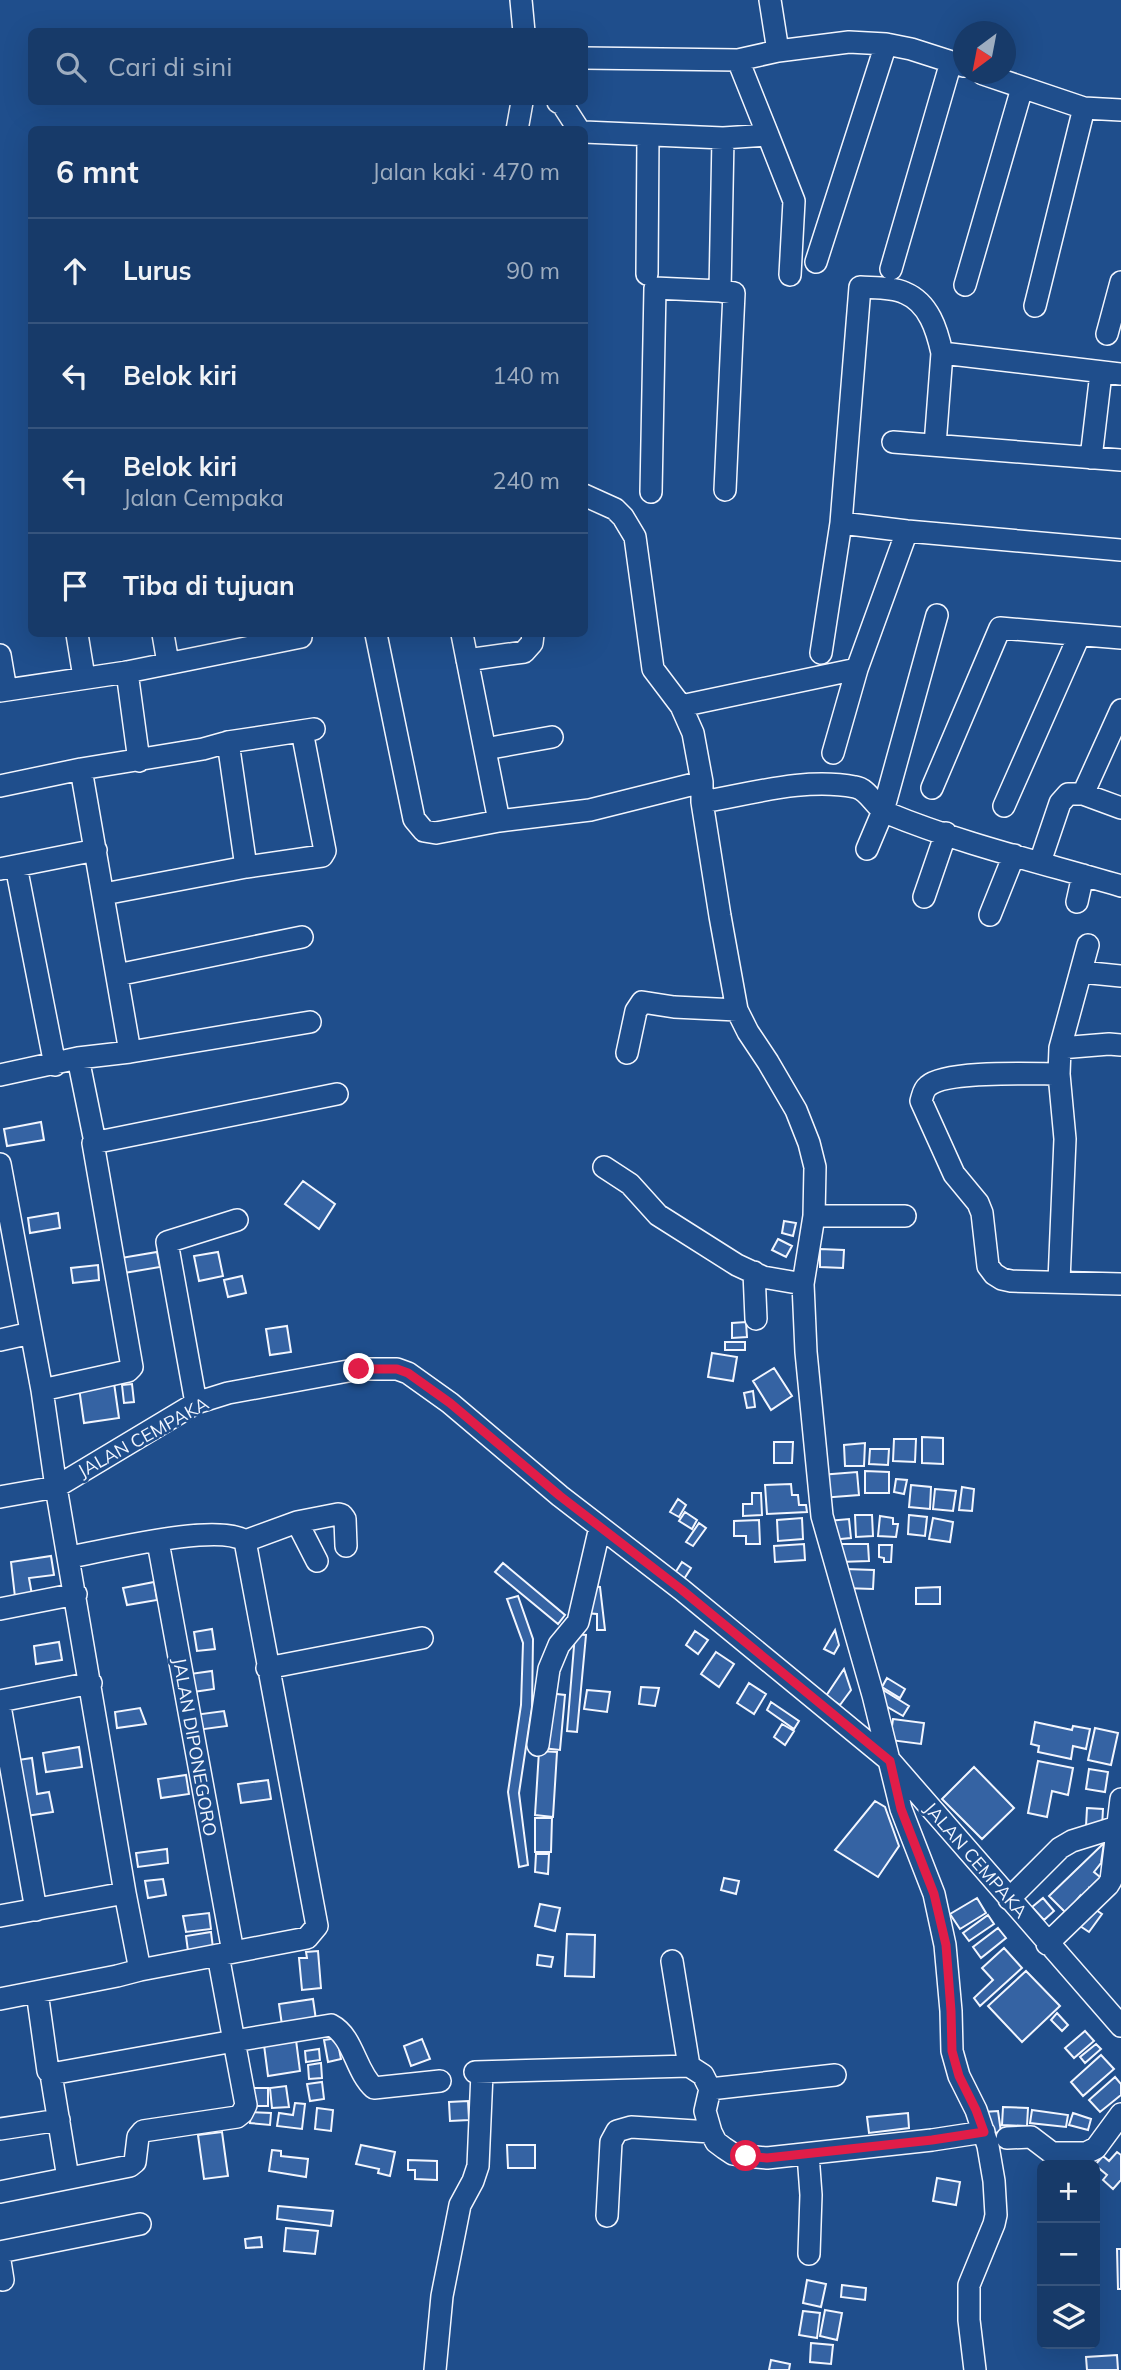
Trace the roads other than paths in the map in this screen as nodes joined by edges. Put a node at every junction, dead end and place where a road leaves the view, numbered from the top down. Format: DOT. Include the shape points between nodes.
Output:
graph roads {
  1 [pos="521,0"];
  2 [pos="770,0"];
  3 [pos="524,28"];
  4 [pos="886,44"];
  5 [pos="778,51"];
  6 [pos="588,58"];
  7 [pos="738,60"];
  8 [pos="953,63"];
  9 [pos="953,76"];
  10 [pos="1011,84"];
  11 [pos="1022,88"];
  12 [pos="521,105"];
  13 [pos="563,105"];
  14 [pos="1084,108"];
  15 [pos="1121,110"];
  16 [pos="518,126"];
  17 [pos="576,126"];
  18 [pos="588,132"];
  19 [pos="648,135"];
  20 [pos="768,135"];
  21 [pos="723,138"];
  22 [pos="816,262"];
  23 [pos="891,270"];
  24 [pos="647,274"];
  25 [pos="790,275"];
  26 [pos="1121,282"];
  27 [pos="965,285"];
  28 [pos="720,291"];
  29 [pos="1035,306"];
  30 [pos="1107,334"];
  31 [pos="942,353"];
  32 [pos="1111,374"];
  33 [pos="893,442"];
  34 [pos="935,445"];
  35 [pos="1091,457"];
  36 [pos="1121,460"];
  37 [pos="725,490"];
  38 [pos="651,492"];
  39 [pos="588,497"];
  40 [pos="841,523"];
  41 [pos="907,531"];
  42 [pos="1121,550"];
  43 [pos="937,615"];
  44 [pos="1079,636"];
  45 [pos="77,637"];
  46 [pos="164,637"];
  47 [pos="301,637"];
  48 [pos="377,637"];
  49 [pos="463,637"];
  50 [pos="533,637"];
  51 [pos="1121,638"];
  52 [pos="821,653"];
  53 [pos="0,655"];
  54 [pos="467,660"];
  55 [pos="168,663"];
  56 [pos="857,669"];
  57 [pos="127,672"];
  58 [pos="84,677"];
  59 [pos="3,690"];
  60 [pos="681,706"];
  61 [pos="1121,710"];
  62 [pos="552,737"];
  63 [pos="228,742"];
  64 [pos="485,749"];
  65 [pos="833,753"];
  66 [pos="139,761"];
  67 [pos="81,769"];
  68 [pos="0,786"];
  69 [pos="932,788"];
  70 [pos="702,792"];
  71 [pos="1083,794"];
  72 [pos="1004,806"];
  73 [pos="1121,808"];
  74 [pos="883,811"];
  75 [pos="499,821"];
  76 [pos="946,833"];
  77 [pos="867,849"];
  78 [pos="96,850"];
  79 [pos="1014,855"];
  80 [pos="1040,862"];
  81 [pos="246,867"];
  82 [pos="8,868"];
  83 [pos="1083,875"];
  84 [pos="1121,886"];
  85 [pos="104,894"];
  86 [pos="924,897"];
  87 [pos="1077,902"];
  88 [pos="990,915"];
  89 [pos="302,937"];
  90 [pos="1088,944"];
  91 [pos="1081,972"];
  92 [pos="117,975"];
  93 [pos="1121,976"];
  94 [pos="737,1010"];
  95 [pos="310,1022"];
  96 [pos="1121,1045"];
  97 [pos="1060,1048"];
  98 [pos="130,1052"];
  99 [pos="627,1053"];
  100 [pos="78,1058"];
  101 [pos="55,1065"];
  102 [pos="1059,1073"];
  103 [pos="0,1075"];
  104 [pos="337,1094"];
  105 [pos="95,1142"];
  106 [pos="0,1164"];
  107 [pos="604,1167"];
  108 [pos="814,1216"];
  109 [pos="905,1216"];
  110 [pos="237,1220"];
  111 [pos="754,1272"];
  112 [pos="1059,1281"];
  113 [pos="803,1284"];
  114 [pos="1121,1284"];
  115 [pos="755,1319"];
  116 [pos="31,1333"];
  117 [pos="0,1340"];
  118 [pos="43,1390"];
  119 [pos="196,1404"];
  120 [pos="57,1487"];
  121 [pos="0,1497"];
  122 [pos="297,1522"];
  123 [pos="600,1527"];
  124 [pos="244,1541"];
  125 [pos="158,1542"];
  126 [pos="346,1546"];
  127 [pos="70,1557"];
  128 [pos="317,1560"];
  129 [pos="76,1594"];
  130 [pos="0,1609"];
  131 [pos="422,1638"];
  132 [pos="267,1668"];
  133 [pos="91,1682"];
  134 [pos="0,1704"];
  135 [pos="538,1745"];
  136 [pos="890,1761"];
  137 [pos="5,1767"];
  138 [pos="1121,1799"];
  139 [pos="1118,1838"];
  140 [pos="125,1893"];
  141 [pos="1009,1899"];
  142 [pos="36,1910"];
  143 [pos="0,1916"];
  144 [pos="1047,1944"];
  145 [pos="225,1954"];
  146 [pos="672,1961"];
  147 [pos="140,1969"];
  148 [pos="37,1992"];
  149 [pos="0,1999"];
  150 [pos="1121,2026"];
  151 [pos="234,2041"];
  152 [pos="689,2066"];
  153 [pos="51,2074"];
  154 [pos="835,2075"];
  155 [pos="440,2081"];
  156 [pos="710,2089"];
  157 [pos="1121,2114"];
  158 [pos="59,2120"];
  159 [pos="0,2130"];
  160 [pos="711,2132"];
  161 [pos="984,2132"];
  162 [pos="1007,2138"];
  163 [pos="808,2154"];
  164 [pos="68,2178"];
  165 [pos="0,2192"];
  166 [pos="607,2216"];
  167 [pos="140,2224"];
  168 [pos="0,2252"];
  169 [pos="809,2254"];
  170 [pos="435,2370"];
  171 [pos="975,2370"];
  1 -- 3 [label="street"];
  2 -- 5 [label="street"];
  4 -- 5 [label="street" via="849,42"];
  4 -- 8 [label="street"];
  4 -- 22 [label="street"];
  5 -- 7 [label="street"];
  6 -- 7 [label="street"];
  7 -- 20 [label="street"];
  9 -- 23 [label="street"];
  10 -- 11 [label="street"];
  11 -- 14 [label="street"];
  11 -- 27 [label="street"];
  12 -- 16 [label="street"];
  13 -- 17 [label="street"];
  14 -- 15 [label="street"];
  14 -- 29 [label="street"];
  18 -- 19 [label="street"];
  19 -- 21 [label="street"];
  19 -- 24 [label="street"];
  20 -- 21 [label="street"];
  20 -- 25 [label="street" via="794,201"];
  21 -- 28 [label="street"];
  26 -- 30 [label="street"];
  28 -- 37 [label="street" via="734,293"];
  28 -- 38 [label="street" via="655,288"];
  31 -- 32 [label="street"];
  31 -- 34 [label="street"];
  31 -- 40 [label="street" via="937,328 924,307 904,292 860,287"];
  32 -- 35 [label="street"];
  33 -- 34 [label="street"];
  34 -- 35 [label="street"];
  35 -- 36 [label="street"];
  39 -- 60 [label="street" via="615,509 635,537 653,669"];
  40 -- 41 [label="street"];
  40 -- 52 [label="street"];
  41 -- 42 [label="street"];
  41 -- 56 [label="street"];
  43 -- 74 [label="street"];
  44 -- 51 [label="street"];
  44 -- 69 [label="street" via="1000,628"];
  44 -- 72 [label="street"];
  45 -- 58 [label="street"];
  46 -- 55 [label="street"];
  47 -- 55 [label="street"];
  48 -- 75 [label="street" via="414,819 424,831 436,833"];
  49 -- 54 [label="street"];
  50 -- 54 [label="street" via="524,652"];
  53 -- 59 [label="street"];
  54 -- 64 [label="street"];
  55 -- 57 [label="street"];
  56 -- 60 [label="street"];
  56 -- 65 [label="street"];
  57 -- 58 [label="street"];
  57 -- 66 [label="street"];
  58 -- 59 [label="street"];
  60 -- 70 [label="street" via="692,733"];
  61 -- 71 [label="street"];
  62 -- 64 [label="street"];
  63 -- 66 [label="street"];
  63 -- 81 [label="street"];
  63 -- 81 [label="street" via="308,730 326,851 322,856"];
  64 -- 75 [label="street"];
  66 -- 67 [label="street"];
  67 -- 68 [label="street"];
  67 -- 78 [label="street"];
  70 -- 74 [label="street" via="803,785 859,787"];
  70 -- 75 [label="street"];
  70 -- 94 [label="street"];
  71 -- 73 [label="street"];
  71 -- 80 [label="street" via="1068,793 1060,803"];
  74 -- 76 [label="street"];
  74 -- 77 [label="street"];
  76 -- 79 [label="street"];
  76 -- 86 [label="street"];
  78 -- 82 [label="street"];
  78 -- 85 [label="street"];
  79 -- 80 [label="street"];
  79 -- 88 [label="street"];
  80 -- 83 [label="street"];
  81 -- 85 [label="street"];
  82 -- 101 [label="street"];
  83 -- 84 [label="street"];
  83 -- 87 [label="street"];
  85 -- 92 [label="street"];
  89 -- 92 [label="street"];
  90 -- 91 [label="street"];
  91 -- 93 [label="street"];
  91 -- 97 [label="street"];
  92 -- 98 [label="street"];
  94 -- 99 [label="street" via="642,1002"];
  94 -- 108 [label="street" via="796,1110 809,1143 815,1167"];
  95 -- 98 [label="street"];
  96 -- 97 [label="street"];
  97 -- 102 [label="street"];
  98 -- 100 [label="street"];
  100 -- 101 [label="street"];
  100 -- 105 [label="street"];
  101 -- 103 [label="street"];
  102 -- 112 [label="street" via="1065,1139"];
  102 -- 112 [label="street" via="947,1078 929,1085 921,1101 954,1174 978,1203 988,1266 994,1274 1011,1280"];
  104 -- 105 [label="street"];
  105 -- 118 [label="street" via="132,1367"];
  106 -- 116 [label="street"];
  107 -- 111 [label="street" via="630,1184 671,1224"];
  108 -- 109 [label="street"];
  108 -- 113 [label="street"];
  110 -- 119 [label="street" via="167,1242"];
  111 -- 113 [label="street"];
  111 -- 115 [label="street"];
  112 -- 114 [label="street"];
  113 -- 136 [label="street" via="822,1516"];
  116 -- 117 [label="street"];
  116 -- 118 [label="street"];
  118 -- 120 [label="street"];
  119 -- 120 [label="street, JALAN CEMPAKA"];
  119 -- 123 [label="street, JALAN CEMPAKA" via="228,1393 359,1369 397,1369 450,1403"];
  120 -- 121 [label="street, JALAN CEMPAKA"];
  120 -- 127 [label="street"];
  122 -- 124 [label="street"];
  122 -- 126 [label="street" via="342,1515"];
  122 -- 128 [label="street"];
  123 -- 135 [label="street" via="578,1622 559,1645 549,1669"];
  123 -- 136 [label="street, JALAN CEMPAKA"];
  124 -- 125 [label="street" via="219,1534"];
  124 -- 132 [label="street"];
  125 -- 127 [label="street"];
  125 -- 145 [label="street, JALAN DIPONEGORO"];
  127 -- 129 [label="street"];
  129 -- 130 [label="street"];
  129 -- 133 [label="street"];
  131 -- 132 [label="street"];
  132 -- 145 [label="street" via="317,1926 307,1938"];
  133 -- 134 [label="street"];
  133 -- 140 [label="street"];
  134 -- 137 [label="street"];
  136 -- 141 [label="street, JALAN CEMPAKA"];
  136 -- 161 [label="street" via="946,1945 952,2051"];
  137 -- 142 [label="street"];
  138 -- 139 [label="street"];
  139 -- 141 [label="street" via="1072,1841"];
  139 -- 144 [label="street" via="1105,1891"];
  140 -- 142 [label="street"];
  140 -- 147 [label="street"];
  141 -- 144 [label="street, JALAN CEMPAKA"];
  142 -- 143 [label="street"];
  144 -- 150 [label="street, JALAN CEMPAKA"];
  145 -- 147 [label="street"];
  145 -- 151 [label="street, JALAN DIPONEGORO"];
  146 -- 152 [label="street"];
  147 -- 148 [label="street"];
  148 -- 149 [label="street"];
  148 -- 153 [label="street"];
  151 -- 153 [label="street"];
  151 -- 155 [label="street" via="331,2025 344,2035 364,2079 374,2088"];
  151 -- 164 [label="street, JALAN DIPONEGORO" via="246,2105 242,2113 143,2131 130,2166"];
  152 -- 156 [label="street" via="703,2075"];
  152 -- 170 [label="street" via="479,2072 478,2166 460,2205 442,2296"];
  153 -- 158 [label="street"];
  154 -- 156 [label="street"];
  156 -- 160 [label="street" via="705,2111"];
  157 -- 162 [label="street" via="1096,2148 1086,2153 1052,2153 1031,2137"];
  158 -- 159 [label="street"];
  158 -- 164 [label="street"];
  160 -- 163 [label="street" via="716,2142 733,2154 767,2158"];
  160 -- 166 [label="street" via="631,2127 617,2131 611,2142"];
  161 -- 163 [label="street"];
  161 -- 171 [label="street" via="996,2215 969,2284"];
  163 -- 169 [label="street"];
  164 -- 165 [label="street"];
  167 -- 168 [label="street"];
}
